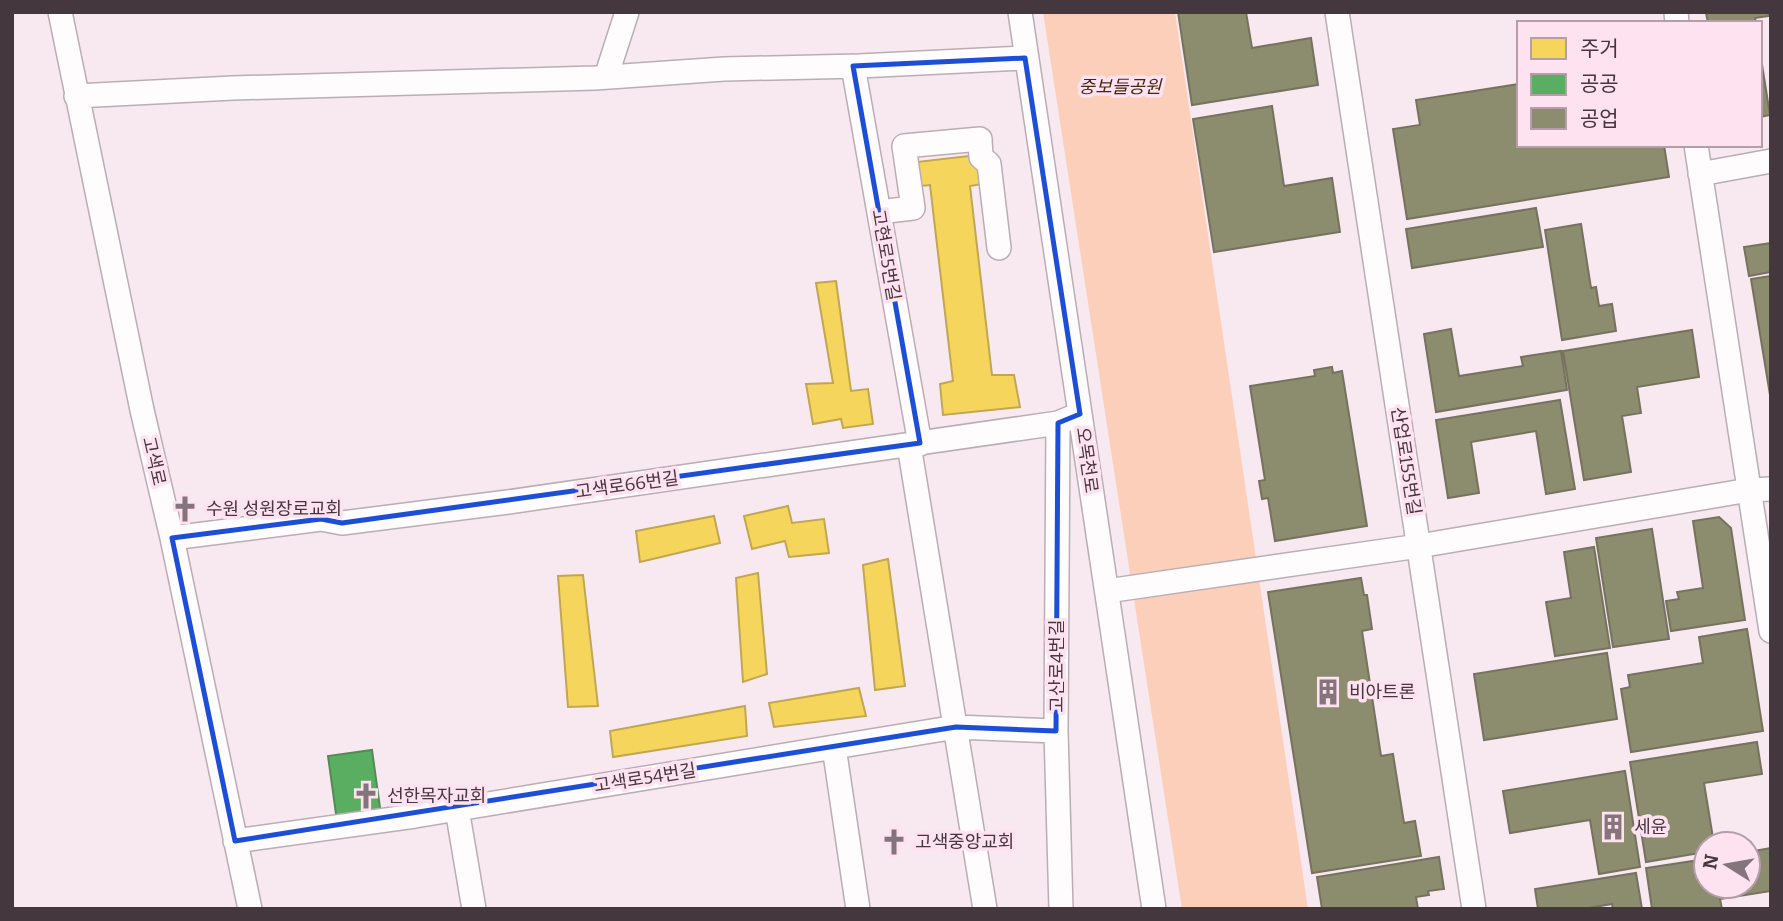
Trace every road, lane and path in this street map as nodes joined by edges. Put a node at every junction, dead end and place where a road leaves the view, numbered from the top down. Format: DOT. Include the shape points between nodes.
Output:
graph roads {
  1 [pos="60,12"];
  2 [pos="627,12"];
  3 [pos="1020,12"];
  4 [pos="1337,12"];
  5 [pos="1025,58"];
  6 [pos="853,66"];
  7 [pos="606,77"];
  8 [pos="76,96"];
  9 [pos="1696,147"];
  10 [pos="1771,161"];
  11 [pos="1700,174"];
  12 [pos="878,212"];
  13 [pos="999,248"];
  14 [pos="1080,414"];
  15 [pos="1058,423"];
  16 [pos="914,444"];
  17 [pos="1760,490"];
  18 [pos="172,538"];
  19 [pos="1419,546"];
  20 [pos="1107,592"];
  21 [pos="1771,631"];
  22 [pos="956,727"];
  23 [pos="1056,731"];
  24 [pos="835,747"];
  25 [pos="457,809"];
  26 [pos="235,841"];
  27 [pos="250,909"];
  28 [pos="474,909"];
  29 [pos="858,909"];
  30 [pos="985,909"];
  31 [pos="1061,909"];
  32 [pos="1154,909"];
  33 [pos="1474,909"];
  1 -- 8 [label="street, 고색로"];
  2 -- 7 [label="street"];
  3 -- 5 [label="street, 오목천로"];
  4 -- 19 [label="street, 산업로155번길"];
  5 -- 6 [label="street"];
  5 -- 14 [label="street, 오목천로"];
  6 -- 7 [label="street"];
  6 -- 12 [label="street, 고현로5번길"];
  7 -- 8 [label="street"];
  8 -- 18 [label="street, 고색로"];
  9 -- 11 [label="street"];
  10 -- 11 [label="street"];
  11 -- 17 [label="street"];
  12 -- 13 [label="street" via="913,208 904,146 974,133 980,139 981,157 989,164"];
  12 -- 16 [label="street, 고현로5번길"];
  14 -- 15 [label="street, 고색로66번길"];
  14 -- 20 [label="street, 오목천로"];
  15 -- 16 [label="street, 고색로66번길"];
  15 -- 23 [label="street, 고산로4번길"];
  16 -- 18 [label="street, 고색로66번길" via="508,502"];
  16 -- 22 [label="street, 고현로5번길"];
  17 -- 19 [label="street"];
  17 -- 21 [label="street"];
  18 -- 26 [label="street, 고색로"];
  19 -- 20 [label="street"];
  19 -- 33 [label="street, 산업로155번길"];
  20 -- 32 [label="street, 오목천로"];
  22 -- 23 [label="street, 고색로54번길"];
  22 -- 24 [label="street, 고색로54번길"];
  22 -- 30 [label="street, 고현로5번길"];
  23 -- 31 [label="street, 고산로4번길"];
  24 -- 25 [label="street, 고색로54번길"];
  24 -- 29 [label="street"];
  25 -- 26 [label="street, 고색로54번길"];
  25 -- 28 [label="street"];
  26 -- 27 [label="street, 고색로"];
}
